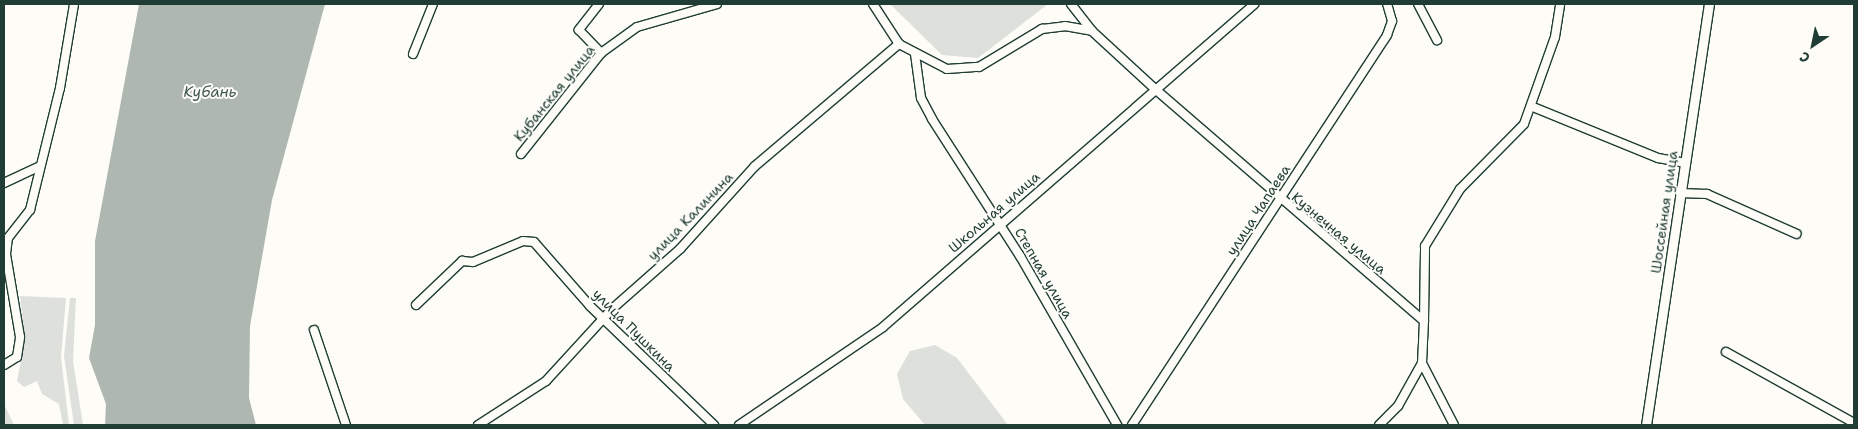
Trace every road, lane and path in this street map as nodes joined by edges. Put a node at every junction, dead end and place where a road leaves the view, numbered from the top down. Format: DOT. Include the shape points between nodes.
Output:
graph roads {
  1 [pos="74,4"];
  2 [pos="433,4"];
  3 [pos="598,4"];
  4 [pos="717,4"];
  5 [pos="873,4"];
  6 [pos="1071,4"];
  7 [pos="1254,4"];
  8 [pos="1387,4"];
  9 [pos="1418,4"];
  10 [pos="1560,4"];
  11 [pos="1709,4"];
  12 [pos="1092,31"];
  13 [pos="1437,40"];
  14 [pos="899,44"];
  15 [pos="601,53"];
  16 [pos="413,54"];
  17 [pos="915,54"];
  18 [pos="1155,89"];
  19 [pos="1533,107"];
  20 [pos="521,154"];
  21 [pos="1685,163"];
  22 [pos="38,167"];
  23 [pos="4,183"];
  24 [pos="1680,193"];
  25 [pos="1279,200"];
  26 [pos="1000,223"];
  27 [pos="1797,234"];
  28 [pos="416,305"];
  29 [pos="604,318"];
  30 [pos="1424,321"];
  31 [pos="314,330"];
  32 [pos="1726,352"];
  33 [pos="1422,363"];
  34 [pos="4,365"];
  35 [pos="1854,422"];
  36 [pos="346,425"];
  37 [pos="478,425"];
  38 [pos="714,425"];
  39 [pos="739,425"];
  40 [pos="1117,425"];
  41 [pos="1132,425"];
  42 [pos="1378,425"];
  43 [pos="1454,425"];
  44 [pos="1646,425"];
  1 -- 22 [label="street" via="60,88"];
  2 -- 16 [label="street"];
  3 -- 15 [label="street" via="579,30"];
  4 -- 15 [label="street, Кубанская улица" via="636,27"];
  5 -- 14 [label="street"];
  6 -- 12 [label="street, Кузнечная улица"];
  7 -- 18 [label="street, Школьная улица"];
  8 -- 25 [label="street, улица Чапаева" via="1392,21 1387,35"];
  9 -- 13 [label="street"];
  10 -- 19 [label="street"];
  11 -- 21 [label="street, Шоссейная улица"];
  12 -- 17 [label="street" via="1065,26 1042,29 978,66 962,70 946,69"];
  12 -- 18 [label="street, Кузнечная улица"];
  14 -- 17 [label="street"];
  14 -- 29 [label="street, улица Калинина" via="755,166 680,249"];
  15 -- 20 [label="street, Кубанская улица"];
  17 -- 26 [label="street, Степная улица" via="921,98"];
  18 -- 25 [label="street, Кузнечная улица"];
  18 -- 26 [label="street, Школьная улица"];
  19 -- 21 [label="street" via="1658,158"];
  19 -- 30 [label="street" via="1524,124 1460,189 1425,246"];
  21 -- 24 [label="street, Шоссейная улица"];
  22 -- 23 [label="street"];
  22 -- 34 [label="street" via="30,210 8,238 6,254 20,337 17,357"];
  24 -- 27 [label="street" via="1707,194"];
  24 -- 44 [label="street, Шоссейная улица"];
  25 -- 30 [label="street, Кузнечная улица"];
  25 -- 41 [label="street, улица Чапаева"];
  26 -- 39 [label="street, Школьная улица" via="883,327"];
  26 -- 40 [label="street, Степная улица"];
  28 -- 29 [label="street, улица Пушкина" via="462,261 472,262 524,241 546,249"];
  29 -- 37 [label="street, улица Калинина" via="546,381"];
  29 -- 38 [label="street, улица Пушкина"];
  30 -- 33 [label="street"];
  31 -- 36 [label="street"];
  32 -- 35 [label="street"];
  33 -- 42 [label="street" via="1398,406"];
  33 -- 43 [label="street"];
}
